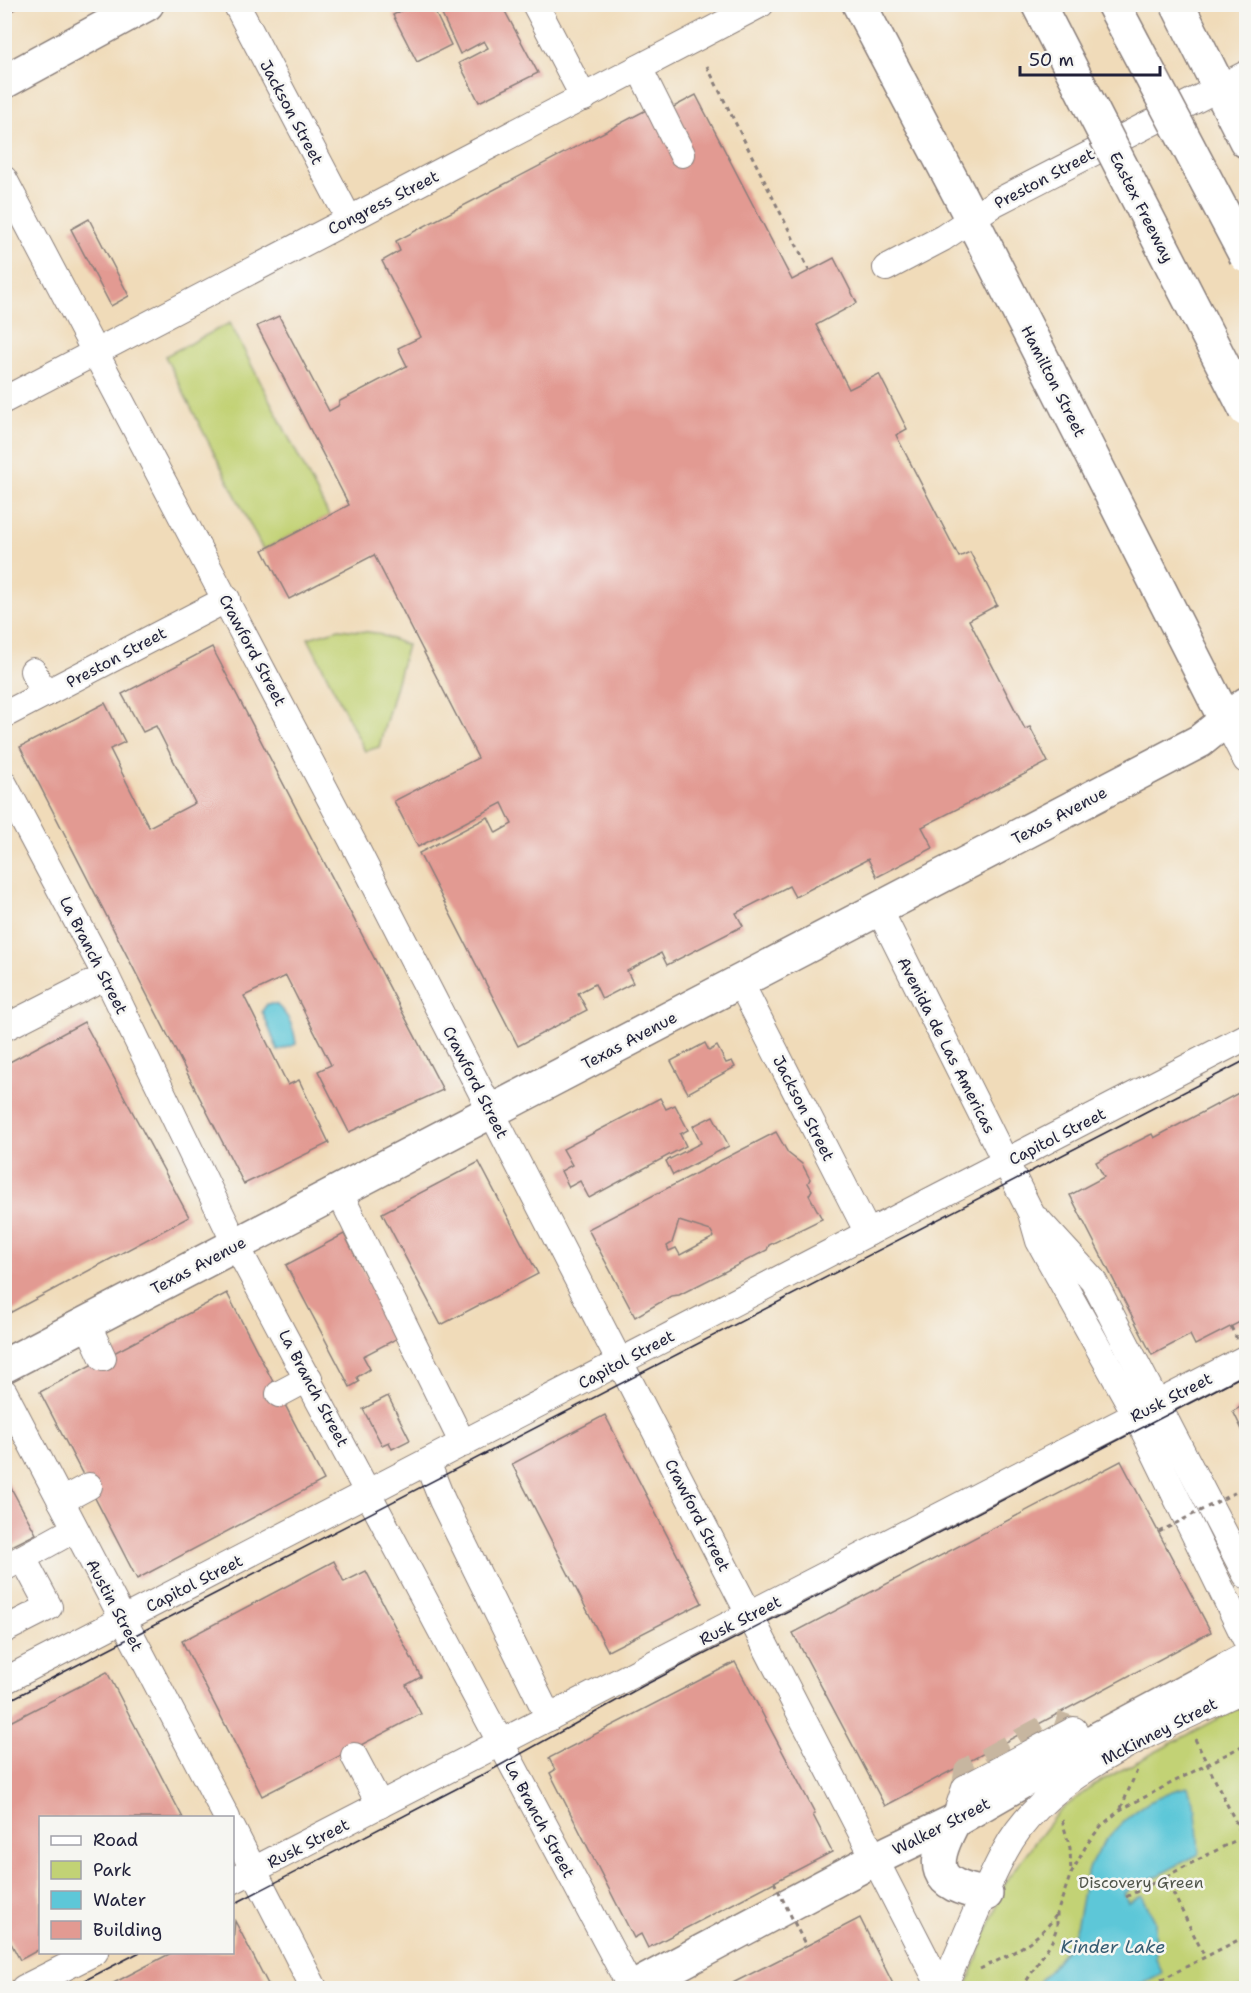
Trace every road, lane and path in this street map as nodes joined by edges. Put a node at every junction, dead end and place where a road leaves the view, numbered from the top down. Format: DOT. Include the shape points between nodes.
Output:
graph roads {
  1 [pos="147,4"];
  2 [pos="236,4"];
  3 [pos="535,4"];
  4 [pos="761,4"];
  5 [pos="859,4"];
  6 [pos="1038,4"];
  7 [pos="1113,4"];
  8 [pos="1177,4"];
  9 [pos="707,66"];
  10 [pos="639,68"];
  11 [pos="1233,81"];
  12 [pos="4,82"];
  13 [pos="584,98"];
  14 [pos="1246,141"];
  15 [pos="682,154"];
  16 [pos="4,179"];
  17 [pos="349,219"];
  18 [pos="971,219"];
  19 [pos="1246,256"];
  20 [pos="886,268"];
  21 [pos="810,272"];
  22 [pos="96,353"];
  23 [pos="4,400"];
  24 [pos="1246,410"];
  25 [pos="227,599"];
  26 [pos="33,671"];
  27 [pos="45,694"];
  28 [pos="1236,712"];
  29 [pos="4,715"];
  30 [pos="1246,760"];
  31 [pos="4,784"];
  32 [pos="879,909"];
  33 [pos="106,976"];
  34 [pos="740,982"];
  35 [pos="4,1028"];
  36 [pos="1244,1037"];
  37 [pos="491,1112"];
  38 [pos="1006,1162"];
  39 [pos="339,1192"];
  40 [pos="868,1233"];
  41 [pos="236,1245"];
  42 [pos="87,1323"];
  43 [pos="103,1359"];
  44 [pos="1246,1359"];
  45 [pos="622,1362"];
  46 [pos="4,1366"];
  47 [pos="309,1378"];
  48 [pos="4,1392"];
  49 [pos="279,1394"];
  50 [pos="1147,1410"];
  51 [pos="463,1444"];
  52 [pos="427,1462"];
  53 [pos="89,1486"];
  54 [pos="1246,1488"];
  55 [pos="370,1492"];
  56 [pos="61,1501"];
  57 [pos="75,1529"];
  58 [pos="1159,1532"];
  59 [pos="14,1563"];
  60 [pos="1246,1575"];
  61 [pos="748,1615"];
  62 [pos="123,1620"];
  63 [pos="4,1630"];
  64 [pos="1246,1640"];
  65 [pos="1246,1659"];
  66 [pos="4,1681"];
  67 [pos="1246,1688"];
  68 [pos="549,1718"];
  69 [pos="1195,1739"];
  70 [pos="499,1744"];
  71 [pos="1246,1744"];
  72 [pos="1089,1755"];
  73 [pos="354,1756"];
  74 [pos="1207,1763"];
  75 [pos="1138,1768"];
  76 [pos="380,1806"];
  77 [pos="1120,1810"];
  78 [pos="226,1816"];
  79 [pos="1062,1820"];
  80 [pos="954,1821"];
  81 [pos="234,1836"];
  82 [pos="1245,1836"];
  83 [pos="874,1859"];
  84 [pos="244,1876"];
  85 [pos="1070,1876"];
  86 [pos="1165,1877"];
  87 [pos="774,1882"];
  88 [pos="986,1894"];
  89 [pos="1126,1897"];
  90 [pos="1057,1913"];
  91 [pos="1246,1936"];
  92 [pos="806,1946"];
  93 [pos="92,1954"];
  94 [pos="1206,1957"];
  95 [pos="980,1969"];
  96 [pos="24,1989"];
  97 [pos="314,1989"];
  98 [pos="632,1989"];
  99 [pos="942,1989"];
  100 [pos="1022,1989"];
  101 [pos="1145,1989"];
  1 -- 12 [label="main road"];
  2 -- 17 [label="street, Jackson Street"];
  3 -- 13 [label="street"];
  4 -- 10 [label="street, Congress Street"];
  5 -- 18 [label="main road, Hamilton Street"];
  6 -- 24 [label="main road, Eastex Freeway, bridge"];
  7 -- 19 [label="main road, bridge"];
  8 -- 11 [label="main road"];
  9 -- 21 [label="path"];
  10 -- 13 [label="street, Congress Street"];
  10 -- 15 [label="street"];
  11 -- 14 [label="main road"];
  11 -- 18 [label="street, Preston Street" via="995,202"];
  13 -- 17 [label="street, Congress Street"];
  16 -- 22 [label="street, Crawford Street"];
  17 -- 22 [label="street, Congress Street"];
  18 -- 20 [label="street, Preston Street"];
  18 -- 28 [label="main road, Hamilton Street"];
  22 -- 23 [label="street, Congress Street"];
  22 -- 25 [label="street, Crawford Street"];
  25 -- 27 [label="street, Preston Street"];
  25 -- 37 [label="street, Crawford Street"];
  26 -- 27 [label="street"];
  27 -- 29 [label="street, Preston Street"];
  28 -- 30 [label="street, Hamilton Street"];
  28 -- 32 [label="main road, Texas Avenue" via="1200,741"];
  31 -- 33 [label="street, La Branch Street"];
  32 -- 34 [label="main road, Texas Avenue"];
  32 -- 38 [label="street, Avenida de Las Americas"];
  33 -- 35 [label="street"];
  33 -- 41 [label="street, La Branch Street"];
  34 -- 37 [label="main road, Texas Avenue"];
  34 -- 40 [label="street, Jackson Street"];
  36 -- 38 [label="street, Capitol Street"];
  37 -- 39 [label="main road, Texas Avenue"];
  37 -- 45 [label="street, Crawford Street"];
  38 -- 40 [label="street, Capitol Street"];
  38 -- 50 [label="street, Avenida de Las Americas" via="1061,1284"];
  39 -- 41 [label="main road, Texas Avenue"];
  39 -- 51 [label="street"];
  40 -- 45 [label="street, Capitol Street"];
  41 -- 42 [label="main road, Texas Avenue"];
  41 -- 47 [label="street, La Branch Street"];
  42 -- 43 [label="street"];
  42 -- 46 [label="main road, Texas Avenue"];
  44 -- 50 [label="street, Rusk Street"];
  45 -- 51 [label="street, Capitol Street"];
  45 -- 61 [label="street, Crawford Street"];
  47 -- 49 [label="street"];
  47 -- 55 [label="street, La Branch Street"];
  48 -- 56 [label="street, Austin Street"];
  50 -- 60 [label="street, Avenida de Las Americas"];
  50 -- 61 [label="street, Rusk Street"];
  50 -- 64 [label="street, Avenida de Las Americas"];
  51 -- 52 [label="street, Capitol Street"];
  52 -- 55 [label="street, Capitol Street"];
  52 -- 68 [label="street"];
  53 -- 56 [label="street"];
  54 -- 58 [label="path, bridge"];
  55 -- 62 [label="street, Capitol Street"];
  55 -- 70 [label="street, La Branch Street"];
  56 -- 57 [label="street, Austin Street"];
  57 -- 59 [label="street"];
  57 -- 62 [label="street, Austin Street"];
  59 -- 63 [label="street" via="49,1607"];
  61 -- 68 [label="street, Rusk Street"];
  61 -- 83 [label="street, Crawford Street"];
  62 -- 66 [label="street, Capitol Street"];
  62 -- 78 [label="street, Austin Street"];
  65 -- 72 [label="main road, Walker Street"];
  67 -- 72 [label="street, McKinney Street" via="1119,1749"];
  68 -- 70 [label="street, Rusk Street"];
  69 -- 74 [label="path"];
  70 -- 76 [label="street, Rusk Street"];
  70 -- 98 [label="street, La Branch Street"];
  71 -- 74 [label="path"];
  72 -- 80 [label="main road, Walker Street"];
  72 -- 88 [label="street, McKinney Street" via="1080,1773 1030,1816 1005,1850"];
  73 -- 76 [label="street"];
  74 -- 77 [label="path"];
  74 -- 82 [label="path"];
  75 -- 77 [label="path"];
  76 -- 84 [label="street, Rusk Street"];
  77 -- 85 [label="path" via="1094,1834"];
  79 -- 85 [label="path" via="1070,1848"];
  80 -- 83 [label="main road, Walker Street"];
  80 -- 88 [label="main road" via="939,1855 944,1878 960,1890"];
  81 -- 84 [label="street"];
  82 -- 86 [label="path"];
  83 -- 98 [label="main road, Walker Street"];
  83 -- 99 [label="street, Crawford Street"];
  84 -- 97 [label="street"];
  85 -- 90 [label="path"];
  86 -- 89 [label="path"];
  86 -- 94 [label="path"];
  87 -- 92 [label="path, bridge"];
  88 -- 99 [label="street, McKinney Street"];
  90 -- 95 [label="path" via="1031,1941"];
  90 -- 100 [label="path" via="1052,1941"];
  91 -- 94 [label="path"];
  93 -- 96 [label="street"];
  94 -- 101 [label="path"];
}
